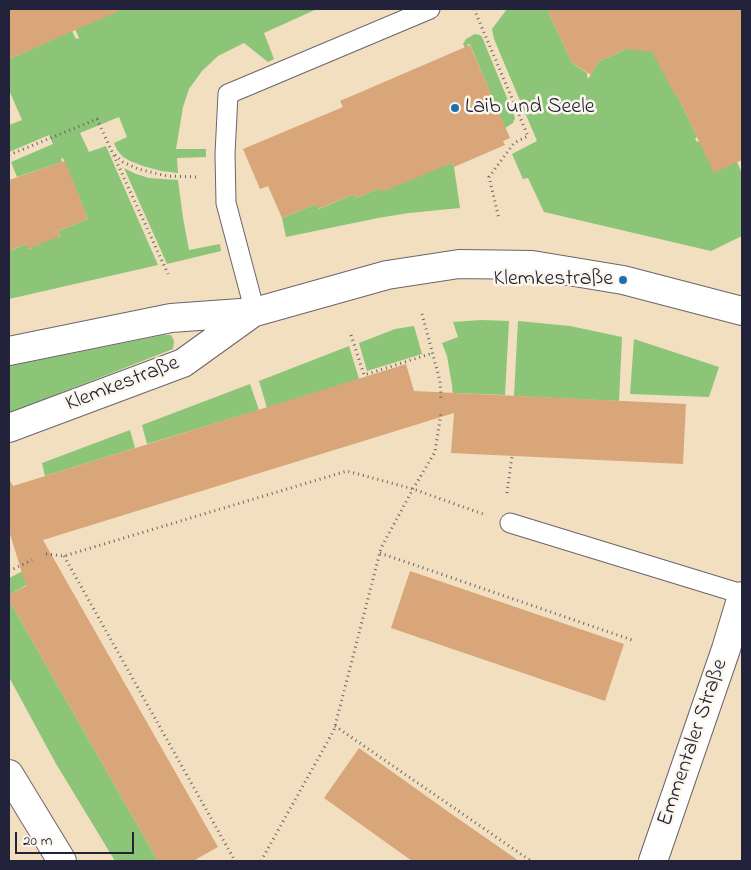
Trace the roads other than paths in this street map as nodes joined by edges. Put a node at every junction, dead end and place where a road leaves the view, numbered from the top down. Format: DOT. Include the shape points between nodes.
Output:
graph roads {
  1 [pos="430,9"];
  2 [pos="742,311"];
  3 [pos="254,312"];
  4 [pos="9,351"];
  5 [pos="9,428"];
  6 [pos="507,522"];
  7 [pos="742,595"];
  8 [pos="9,774"];
  9 [pos="62,861"];
  10 [pos="653,861"];
  1 -- 3 [label="lane" via="228,94 226,203"];
  2 -- 3 [label="street, Klemkestraße" via="623,280 532,265 459,264 387,274"];
  3 -- 4 [label="street, Klemkestraße" via="171,318"];
  3 -- 5 [label="street, Klemkestraße" via="183,363"];
  6 -- 7 [label="lane"];
  7 -- 10 [label="street, Emmentaler Straße"];
  8 -- 9 [label="street"];
}
